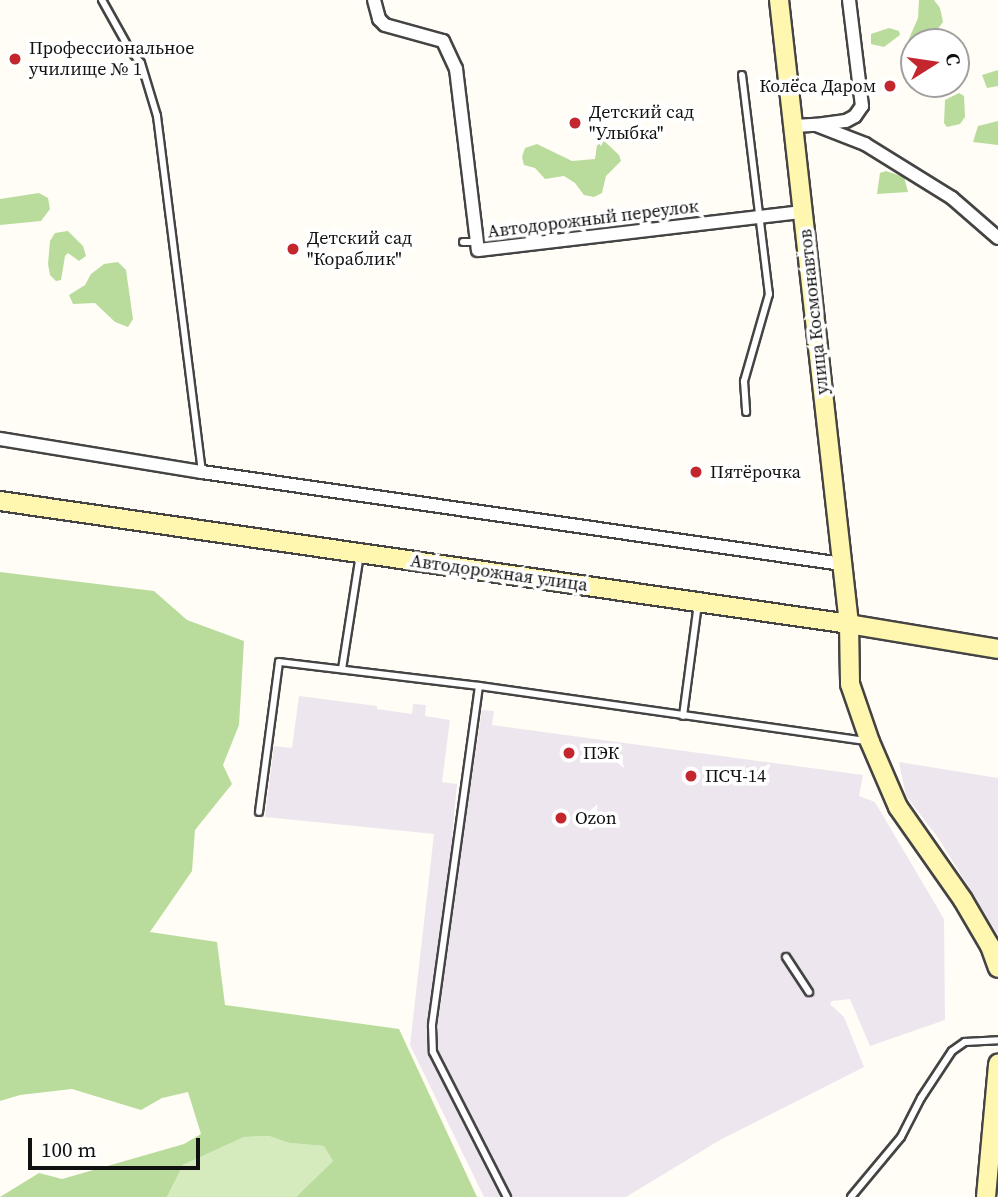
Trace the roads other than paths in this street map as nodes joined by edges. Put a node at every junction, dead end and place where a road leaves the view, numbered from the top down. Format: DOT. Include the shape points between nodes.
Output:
graph roads {
  1 [pos="102,0"];
  2 [pos="374,0"];
  3 [pos="779,0"];
  4 [pos="849,0"];
  5 [pos="742,75"];
  6 [pos="816,125"];
  7 [pos="794,126"];
  8 [pos="803,212"];
  9 [pos="760,218"];
  10 [pos="998,238"];
  11 [pos="463,242"];
  12 [pos="477,242"];
  13 [pos="746,412"];
  14 [pos="0,439"];
  15 [pos="202,472"];
  16 [pos="0,501"];
  17 [pos="361,552"];
  18 [pos="842,564"];
  19 [pos="698,602"];
  20 [pos="849,624"];
  21 [pos="998,649"];
  22 [pos="342,669"];
  23 [pos="480,685"];
  24 [pos="683,716"];
  25 [pos="870,742"];
  26 [pos="259,812"];
  27 [pos="786,957"];
  28 [pos="998,968"];
  29 [pos="809,992"];
  30 [pos="998,1040"];
  31 [pos="998,1064"];
  32 [pos="507,1197"];
  33 [pos="851,1197"];
  34 [pos="986,1197"];
  1 -- 15 [label="lane" via="141,63 157,116"];
  2 -- 12 [label="street, Автодорожный переулок" via="385,25 443,41 456,69 459,143"];
  3 -- 7 [label="main road, улица Космонавтов"];
  4 -- 6 [label="street" via="862,106 846,121"];
  5 -- 9 [label="lane"];
  6 -- 7 [label="street"];
  6 -- 10 [label="street" via="896,162 952,198"];
  7 -- 8 [label="main road, улица Космонавтов"];
  8 -- 9 [label="street, Автодорожный переулок"];
  8 -- 18 [label="main road, улица Космонавтов"];
  9 -- 12 [label="street, Автодорожный переулок" via="478,250"];
  9 -- 13 [label="lane" via="769,294 744,381"];
  11 -- 12 [label="lane"];
  14 -- 15 [label="street"];
  15 -- 18 [label="street"];
  16 -- 17 [label="main road, Автодорожная улица"];
  17 -- 19 [label="main road, Автодорожная улица"];
  17 -- 22 [label="lane"];
  18 -- 20 [label="main road, улица Космонавтов"];
  19 -- 20 [label="main road, Автодорожная улица"];
  19 -- 24 [label="lane"];
  20 -- 21 [label="main road, Автодорожная улица"];
  20 -- 25 [label="main road, улица Космонавтов" via="850,684"];
  22 -- 23 [label="lane"];
  22 -- 26 [label="lane" via="279,662"];
  23 -- 24 [label="lane"];
  23 -- 32 [label="lane" via="432,1026 433,1052"];
  24 -- 25 [label="lane"];
  25 -- 28 [label="main road, улица Космонавтов" via="898,807 963,900"];
  27 -- 29 [label="lane"];
  30 -- 33 [label="lane" via="965,1042 952,1051 920,1098 901,1138"];
  31 -- 34 [label="main road"];
}
